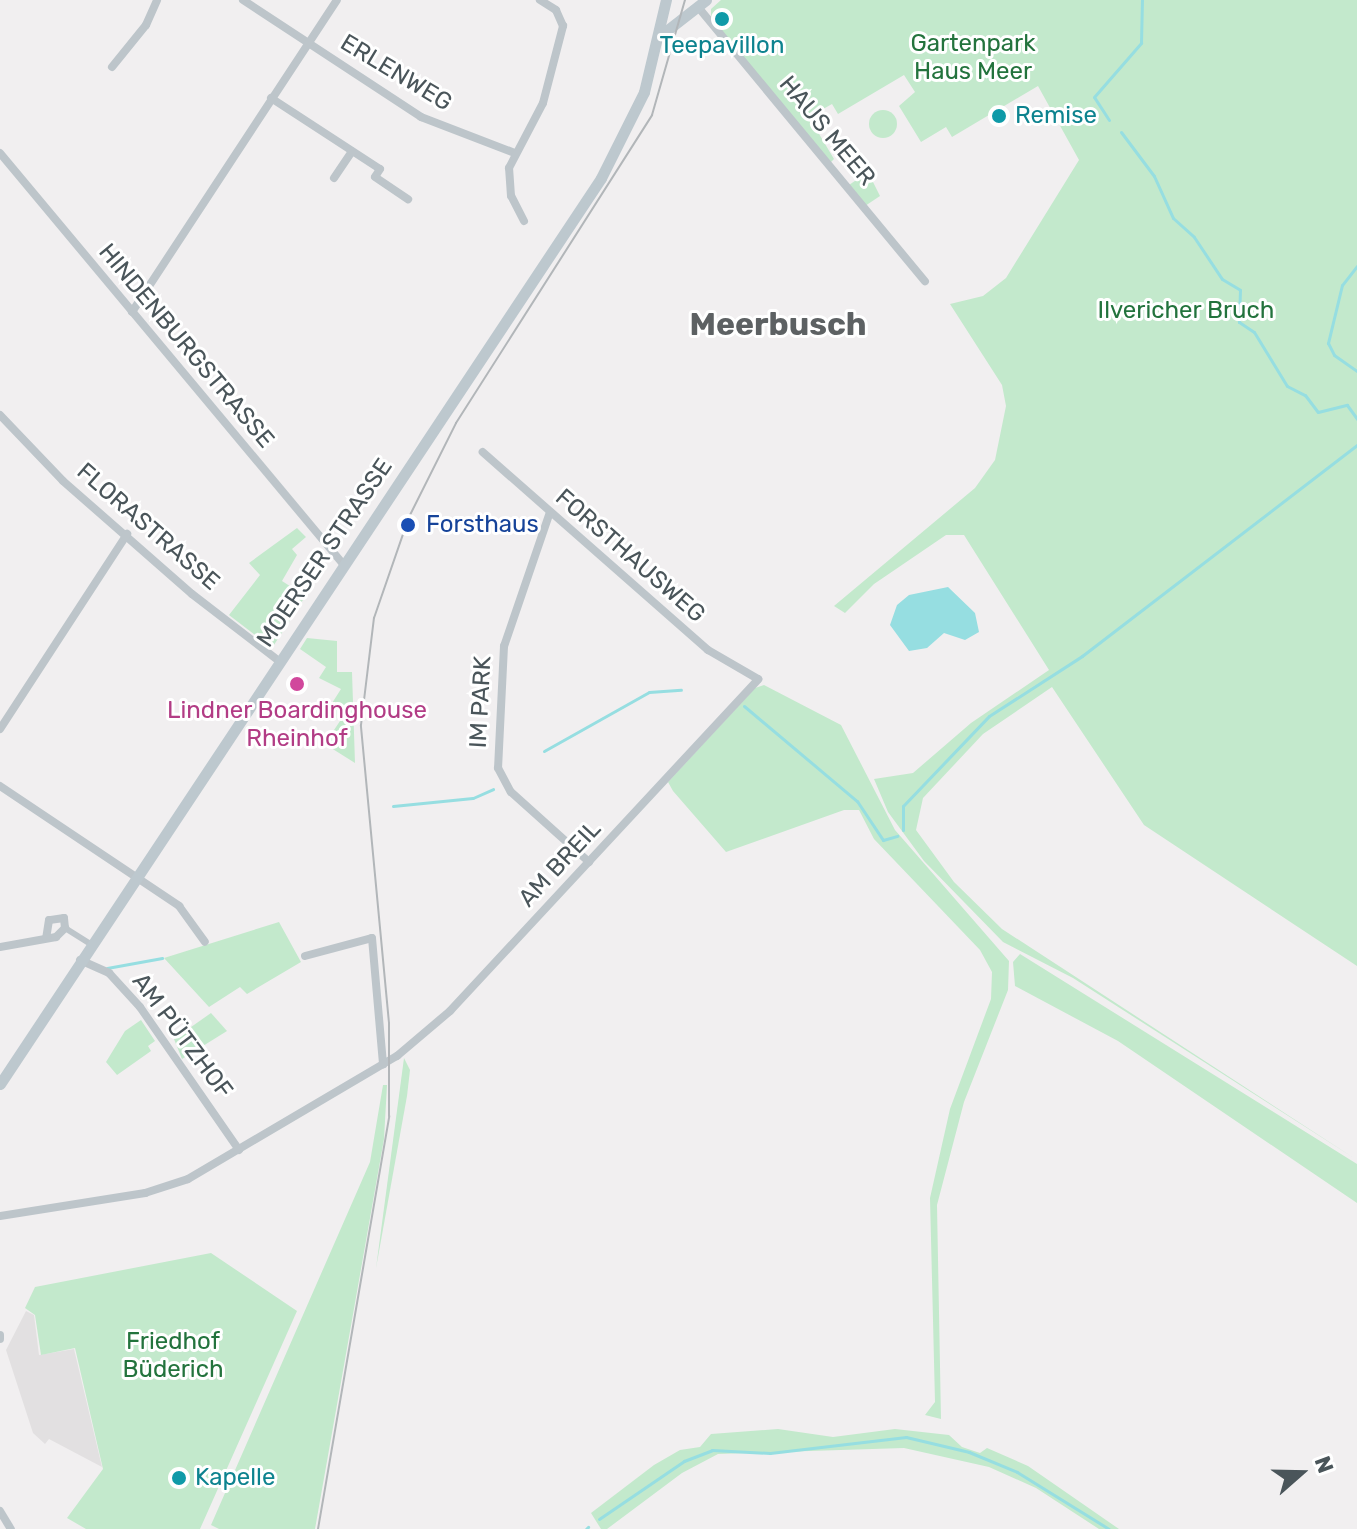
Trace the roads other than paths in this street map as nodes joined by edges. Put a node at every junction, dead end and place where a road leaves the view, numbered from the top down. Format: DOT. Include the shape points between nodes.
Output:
graph roads {
  1 [pos="157,0"];
  2 [pos="243,0"];
  3 [pos="337,0"];
  4 [pos="540,0"];
  5 [pos="668,0"];
  6 [pos="698,7"];
  7 [pos="661,35"];
  8 [pos="307,43"];
  9 [pos="112,67"];
  10 [pos="271,98"];
  11 [pos="352,151"];
  12 [pos="0,153"];
  13 [pos="515,153"];
  14 [pos="334,178"];
  15 [pos="408,199"];
  16 [pos="524,221"];
  17 [pos="925,281"];
  18 [pos="132,312"];
  19 [pos="0,415"];
  20 [pos="483,452"];
  21 [pos="550,512"];
  22 [pos="127,534"];
  23 [pos="343,564"];
  24 [pos="279,661"];
  25 [pos="758,679"];
  26 [pos="0,729"];
  27 [pos="0,786"];
  28 [pos="589,862"];
  29 [pos="135,878"];
  30 [pos="65,928"];
  31 [pos="46,938"];
  32 [pos="205,942"];
  33 [pos="91,944"];
  34 [pos="0,947"];
  35 [pos="305,956"];
  36 [pos="80,960"];
  37 [pos="383,1065"];
  38 [pos="0,1084"];
  39 [pos="239,1150"];
  40 [pos="0,1216"];
  41 [pos="0,1511"];
  42 [pos="11,1529"];
  1 -- 9 [label="street" via="146,25"];
  2 -- 8 [label="street, ERLENWEG"];
  3 -- 8 [label="street"];
  4 -- 13 [label="street" via="561,16 560,48 543,103"];
  5 -- 6 [label="main road, MOERSER STRASSE"];
  5 -- 7 [label="main road, MOERSER STRASSE"];
  6 -- 7 [label="main road"];
  6 -- 17 [label="street, HAUS MEER"];
  7 -- 23 [label="main road, MOERSER STRASSE" via="620,147"];
  8 -- 10 [label="street"];
  8 -- 13 [label="street, ERLENWEG" via="421,117"];
  10 -- 11 [label="street"];
  10 -- 18 [label="street"];
  11 -- 14 [label="street"];
  11 -- 15 [label="street" via="380,169 375,177"];
  12 -- 18 [label="street, HINDENBURGSTRASSE"];
  13 -- 16 [label="street" via="509,179"];
  18 -- 23 [label="street, HINDENBURGSTRASSE"];
  19 -- 22 [label="street, FLORASTRASSE" via="63,481"];
  20 -- 21 [label="street, FORSTHAUSWEG"];
  21 -- 25 [label="street, FORSTHAUSWEG" via="708,650"];
  21 -- 28 [label="street, IM PARK" via="504,646 498,768 511,792"];
  22 -- 24 [label="street, FLORASTRASSE" via="192,594"];
  22 -- 26 [label="street"];
  23 -- 24 [label="main road, MOERSER STRASSE"];
  24 -- 29 [label="main road, MOERSER STRASSE"];
  25 -- 28 [label="street, AM BREIL"];
  27 -- 29 [label="street"];
  28 -- 37 [label="street, AM BREIL" via="450,1011"];
  29 -- 32 [label="street" via="179,906"];
  29 -- 33 [label="main road, MOERSER STRASSE"];
  30 -- 31 [label="street"];
  30 -- 31 [label="street" via="64,918 52,917"];
  30 -- 33 [label="street"];
  31 -- 34 [label="street"];
  33 -- 36 [label="main road, MOERSER STRASSE"];
  35 -- 37 [label="street" via="372,938"];
  36 -- 38 [label="main road, MOERSER STRASSE"];
  36 -- 39 [label="street, AM PÜTZHOF" via="109,973 140,1007"];
  37 -- 39 [label="street, AM BREIL"];
  39 -- 40 [label="street, AM BREIL" via="188,1179 145,1193"];
  41 -- 42 [label="street"];
}
